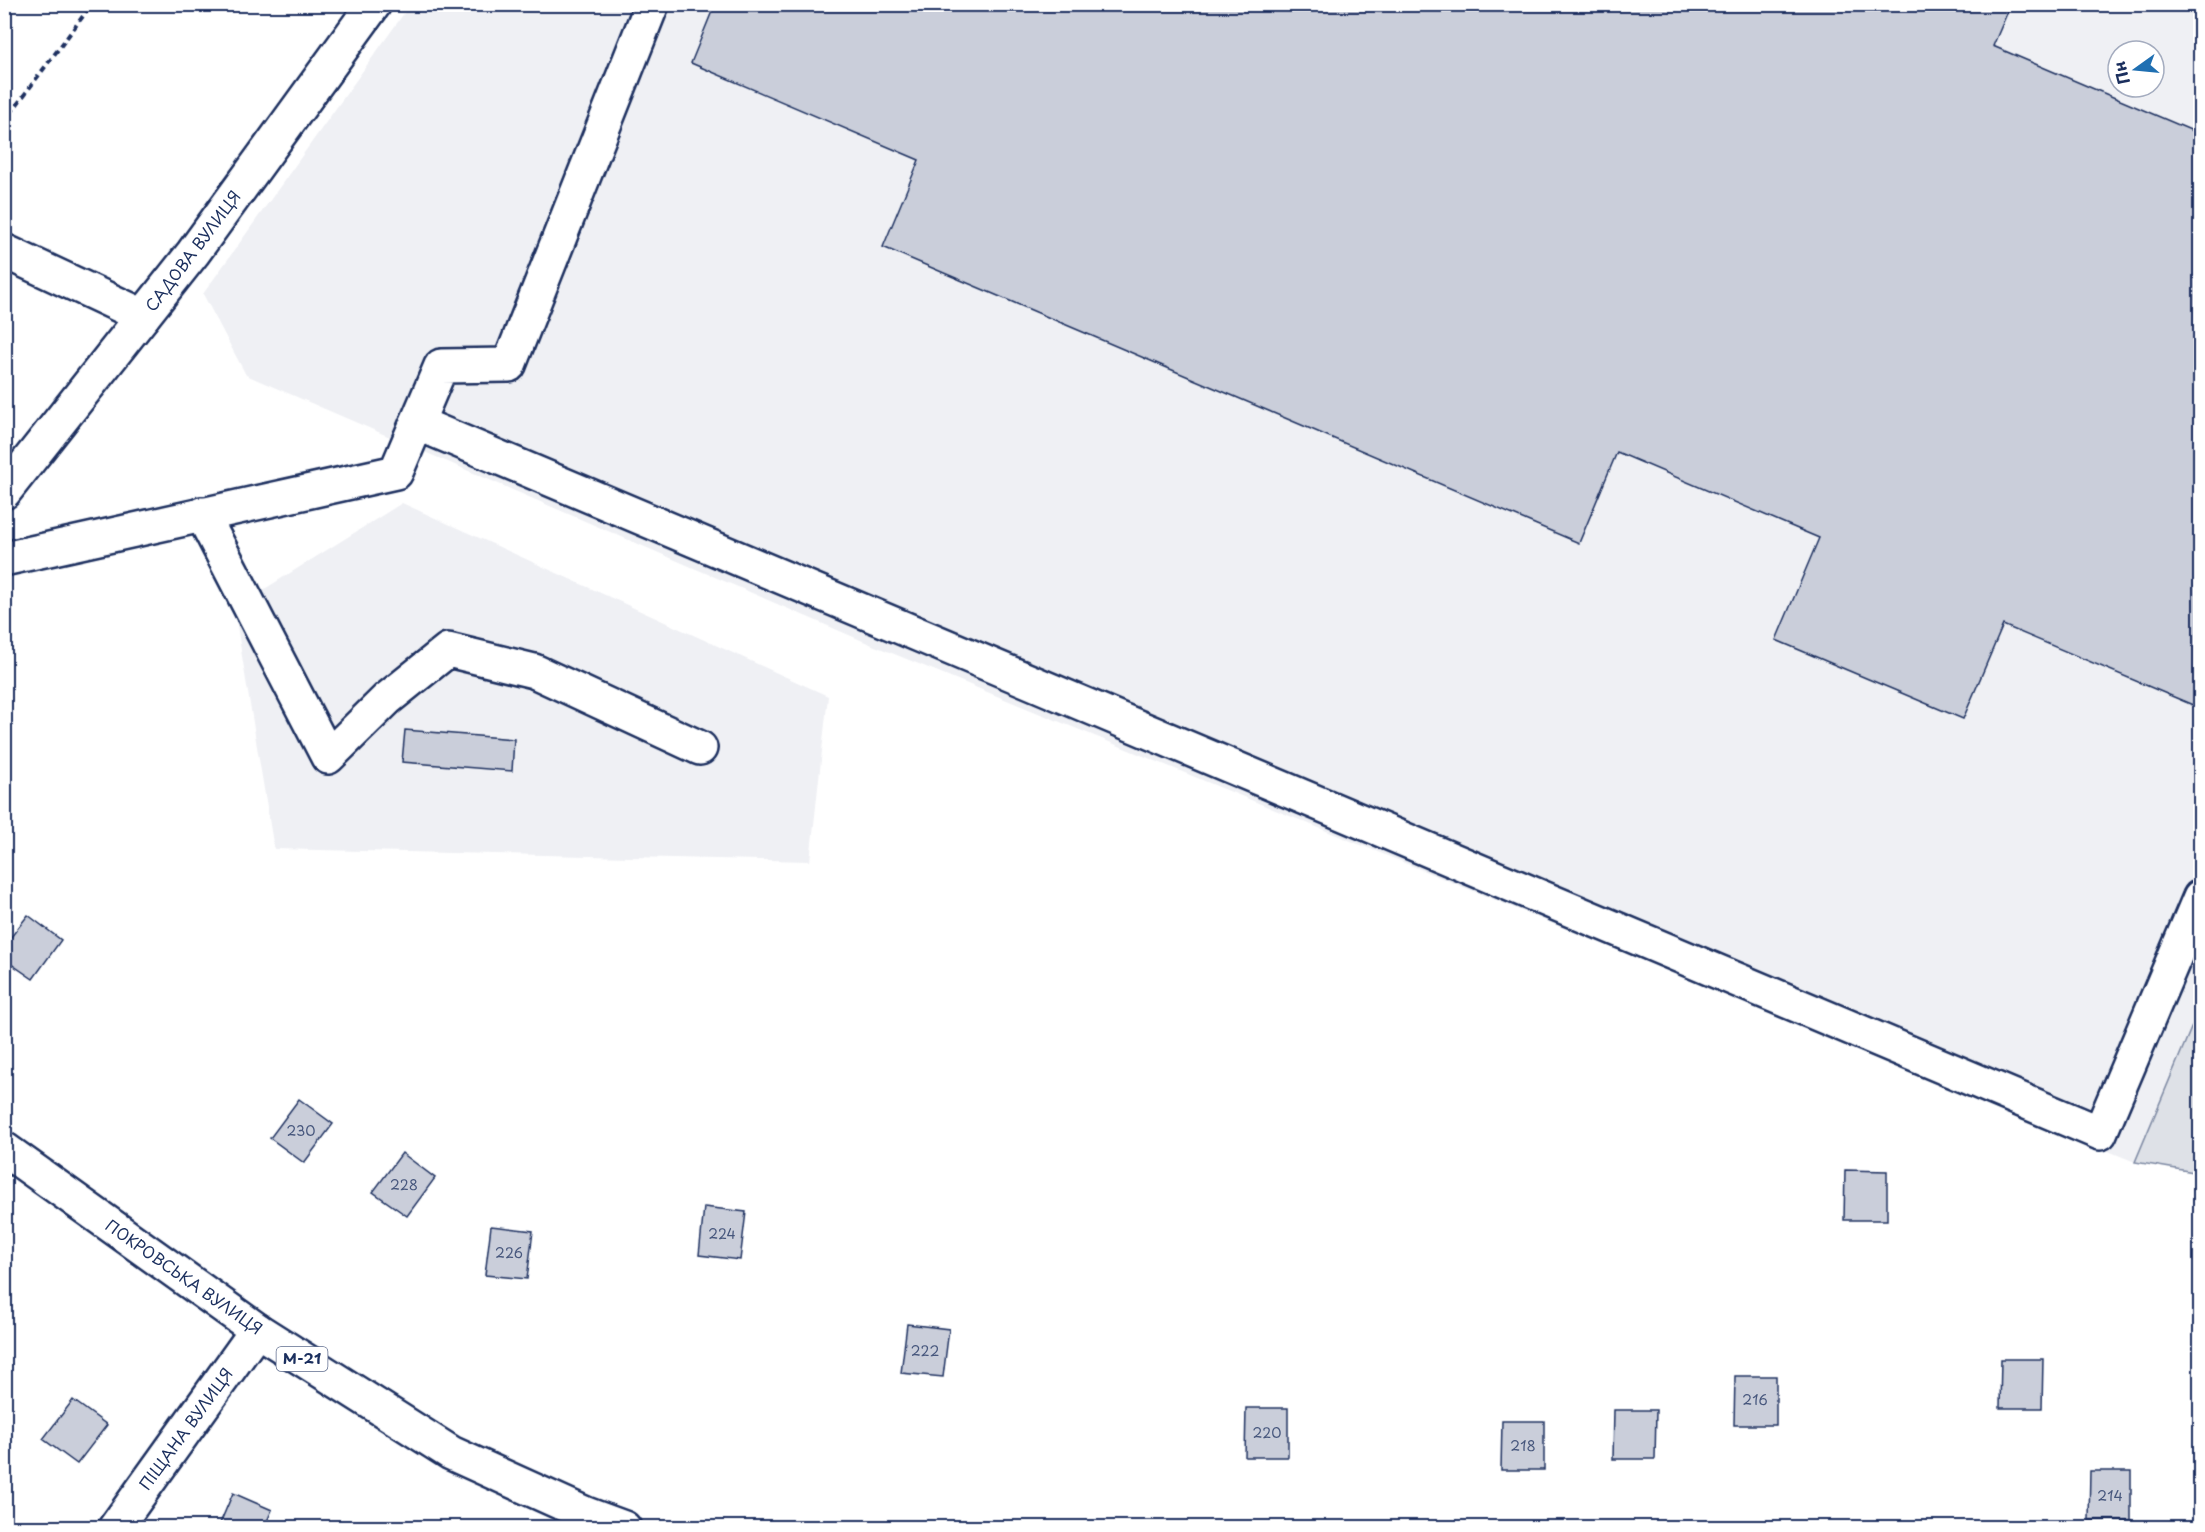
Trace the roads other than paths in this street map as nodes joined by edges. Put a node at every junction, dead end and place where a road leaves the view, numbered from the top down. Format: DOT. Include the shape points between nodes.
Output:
graph roads {
  1 [pos="374,4"];
  2 [pos="652,4"];
  3 [pos="4,251"];
  4 [pos="143,316"];
  5 [pos="417,423"];
  6 [pos="4,492"];
  7 [pos="202,514"];
  8 [pos="4,559"];
  9 [pos="700,748"];
  10 [pos="2200,897"];
  11 [pos="4,1149"];
  12 [pos="257,1330"];
  13 [pos="115,1527"];
  14 [pos="624,1527"];
  1 -- 4 [label="main road, САДОВА ВУЛИЦЯ"];
  2 -- 5 [label="main road" via="509,365 441,366"];
  3 -- 4 [label="main road"];
  4 -- 6 [label="main road, САДОВА ВУЛИЦЯ"];
  5 -- 7 [label="main road" via="396,472"];
  5 -- 10 [label="main road" via="2100,1134"];
  7 -- 8 [label="main road"];
  7 -- 9 [label="main road" via="328,757 387,699 448,650 534,671"];
  11 -- 12 [label="main road, ПОКРОВСЬКА ВУЛИЦЯ / М-21"];
  12 -- 13 [label="main road, ПІЩАНА ВУЛИЦЯ"];
  12 -- 14 [label="main road, ПОКРОВСЬКА ВУЛИЦЯ / М-21" via="451,1454 586,1515"];
}
